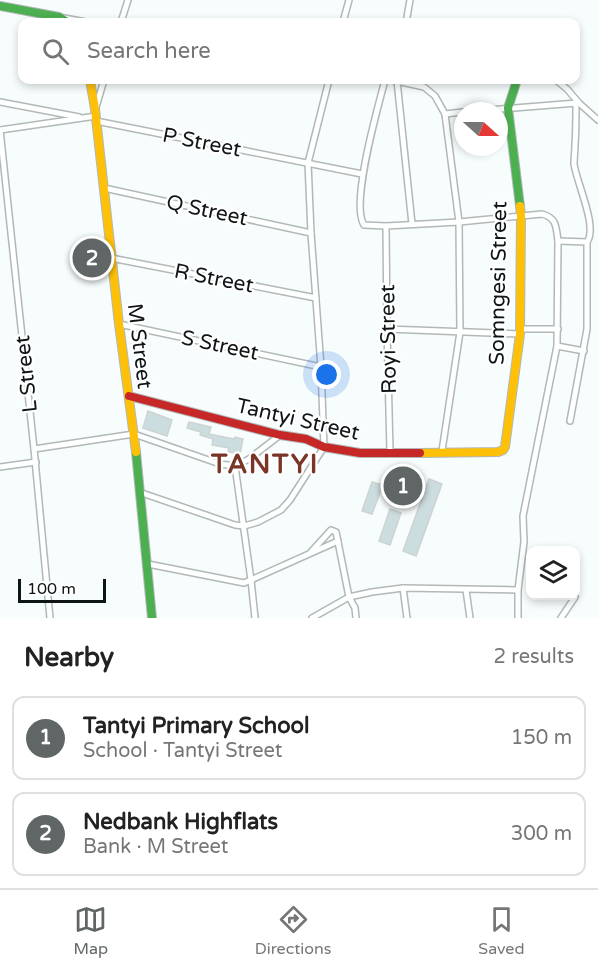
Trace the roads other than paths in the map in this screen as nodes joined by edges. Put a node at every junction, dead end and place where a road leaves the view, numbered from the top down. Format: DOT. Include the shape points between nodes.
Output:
graph roads {
  1 [pos="128,0"];
  2 [pos="349,0"];
  3 [pos="410,0"];
  4 [pos="0,6"];
  5 [pos="59,17"];
  6 [pos="64,18"];
  7 [pos="122,18"];
  8 [pos="344,18"];
  9 [pos="407,18"];
  10 [pos="91,84"];
  11 [pos="103,84"];
  12 [pos="328,84"];
  13 [pos="384,84"];
  14 [pos="394,84"];
  15 [pos="411,84"];
  16 [pos="517,84"];
  17 [pos="561,84"];
  18 [pos="0,102"];
  19 [pos="577,103"];
  20 [pos="508,108"];
  21 [pos="454,113"];
  22 [pos="445,114"];
  23 [pos="96,115"];
  24 [pos="84,117"];
  25 [pos="598,120"];
  26 [pos="0,130"];
  27 [pos="308,163"];
  28 [pos="362,174"];
  29 [pos="104,188"];
  30 [pos="521,216"];
  31 [pos="459,222"];
  32 [pos="412,224"];
  33 [pos="386,226"];
  34 [pos="311,233"];
  35 [pos="558,241"];
  36 [pos="587,242"];
  37 [pos="111,258"];
  38 [pos="316,298"];
  39 [pos="118,324"];
  40 [pos="387,328"];
  41 [pos="558,329"];
  42 [pos="520,331"];
  43 [pos="460,332"];
  44 [pos="557,346"];
  45 [pos="584,351"];
  46 [pos="321,367"];
  47 [pos="129,396"];
  48 [pos="570,421"];
  49 [pos="134,434"];
  50 [pos="280,435"];
  51 [pos="324,447"];
  52 [pos="34,449"];
  53 [pos="442,451"];
  54 [pos="390,452"];
  55 [pos="498,452"];
  56 [pos="36,462"];
  57 [pos="235,466"];
  58 [pos="0,467"];
  59 [pos="139,492"];
  60 [pos="244,526"];
  61 [pos="338,541"];
  62 [pos="308,555"];
  63 [pos="148,564"];
  64 [pos="251,580"];
  65 [pos="403,588"];
  66 [pos="466,590"];
  67 [pos="518,590"];
  68 [pos="349,597"];
  69 [pos="573,600"];
  70 [pos="50,618"];
  71 [pos="152,618"];
  72 [pos="255,618"];
  73 [pos="312,618"];
  74 [pos="356,618"];
  75 [pos="406,618"];
  76 [pos="470,618"];
  77 [pos="518,618"];
  78 [pos="561,618"];
  1 -- 7 [label="street"];
  2 -- 8 [label="street"];
  3 -- 9 [label="street"];
  4 -- 5 [label="street"];
  5 -- 6 [label="street"];
  10 -- 23 [label="street, M Street"];
  11 -- 23 [label="street"];
  12 -- 27 [label="street"];
  13 -- 28 [label="street"];
  14 -- 32 [label="street"];
  15 -- 22 [label="street" via="430,92"];
  16 -- 20 [label="street"];
  17 -- 19 [label="street"];
  18 -- 24 [label="street, P Street"];
  19 -- 20 [label="street"];
  19 -- 25 [label="street"];
  19 -- 36 [label="street" via="574,165 596,224 593,237"];
  20 -- 30 [label="street, Somngesi Street"];
  21 -- 22 [label="street"];
  22 -- 31 [label="street"];
  23 -- 24 [label="street, P Street"];
  23 -- 27 [label="street, P Street"];
  23 -- 29 [label="street, M Street"];
  24 -- 26 [label="street, P Street"];
  26 -- 52 [label="street, L Street"];
  27 -- 28 [label="street, P Street"];
  27 -- 34 [label="street"];
  28 -- 33 [label="street" via="360,218 366,225"];
  29 -- 34 [label="street, Q Street"];
  29 -- 37 [label="street, M Street"];
  30 -- 31 [label="street"];
  30 -- 35 [label="street" via="549,216"];
  30 -- 42 [label="street, Somngesi Street"];
  31 -- 32 [label="street"];
  31 -- 43 [label="street"];
  32 -- 33 [label="street"];
  33 -- 40 [label="street, Royi Street"];
  34 -- 38 [label="street"];
  35 -- 36 [label="street"];
  35 -- 41 [label="street"];
  36 -- 45 [label="street" via="588,316"];
  37 -- 38 [label="street, R Street"];
  37 -- 39 [label="street, M Street"];
  38 -- 46 [label="street"];
  39 -- 46 [label="street, S Street"];
  39 -- 47 [label="street, M Street"];
  40 -- 43 [label="street"];
  40 -- 54 [label="street, Royi Street"];
  41 -- 42 [label="street"];
  41 -- 44 [label="street"];
  42 -- 43 [label="street"];
  42 -- 55 [label="street, Somngesi Street" via="505,447"];
  43 -- 53 [label="street"];
  44 -- 45 [label="street"];
  44 -- 67 [label="street" via="523,516"];
  45 -- 48 [label="street"];
  46 -- 51 [label="street"];
  47 -- 49 [label="street, M Street"];
  47 -- 50 [label="street, Tantyi Street"];
  49 -- 52 [label="street"];
  49 -- 57 [label="street"];
  49 -- 59 [label="street, M Street"];
  50 -- 51 [label="street, Tantyi Street"];
  50 -- 57 [label="street"];
  51 -- 54 [label="street, Tantyi Street" via="360,453"];
  51 -- 60 [label="street" via="281,510"];
  52 -- 56 [label="street, L Street"];
  53 -- 54 [label="street, Tantyi Street"];
  53 -- 55 [label="street, Tantyi Street"];
  56 -- 58 [label="street"];
  56 -- 70 [label="street, L Street"];
  57 -- 60 [label="street"];
  59 -- 60 [label="street"];
  59 -- 63 [label="street, M Street"];
  60 -- 64 [label="street"];
  61 -- 62 [label="street"];
  61 -- 62 [label="street" via="336,532 331,530"];
  61 -- 68 [label="street"];
  62 -- 64 [label="street"];
  63 -- 64 [label="street" via="243,583"];
  63 -- 71 [label="street, M Street"];
  64 -- 72 [label="street"];
  65 -- 66 [label="street"];
  65 -- 68 [label="street"];
  65 -- 75 [label="street"];
  66 -- 67 [label="street"];
  66 -- 76 [label="street"];
  67 -- 77 [label="street"];
  68 -- 73 [label="street"];
  68 -- 74 [label="street"];
  69 -- 78 [label="street"];
}
